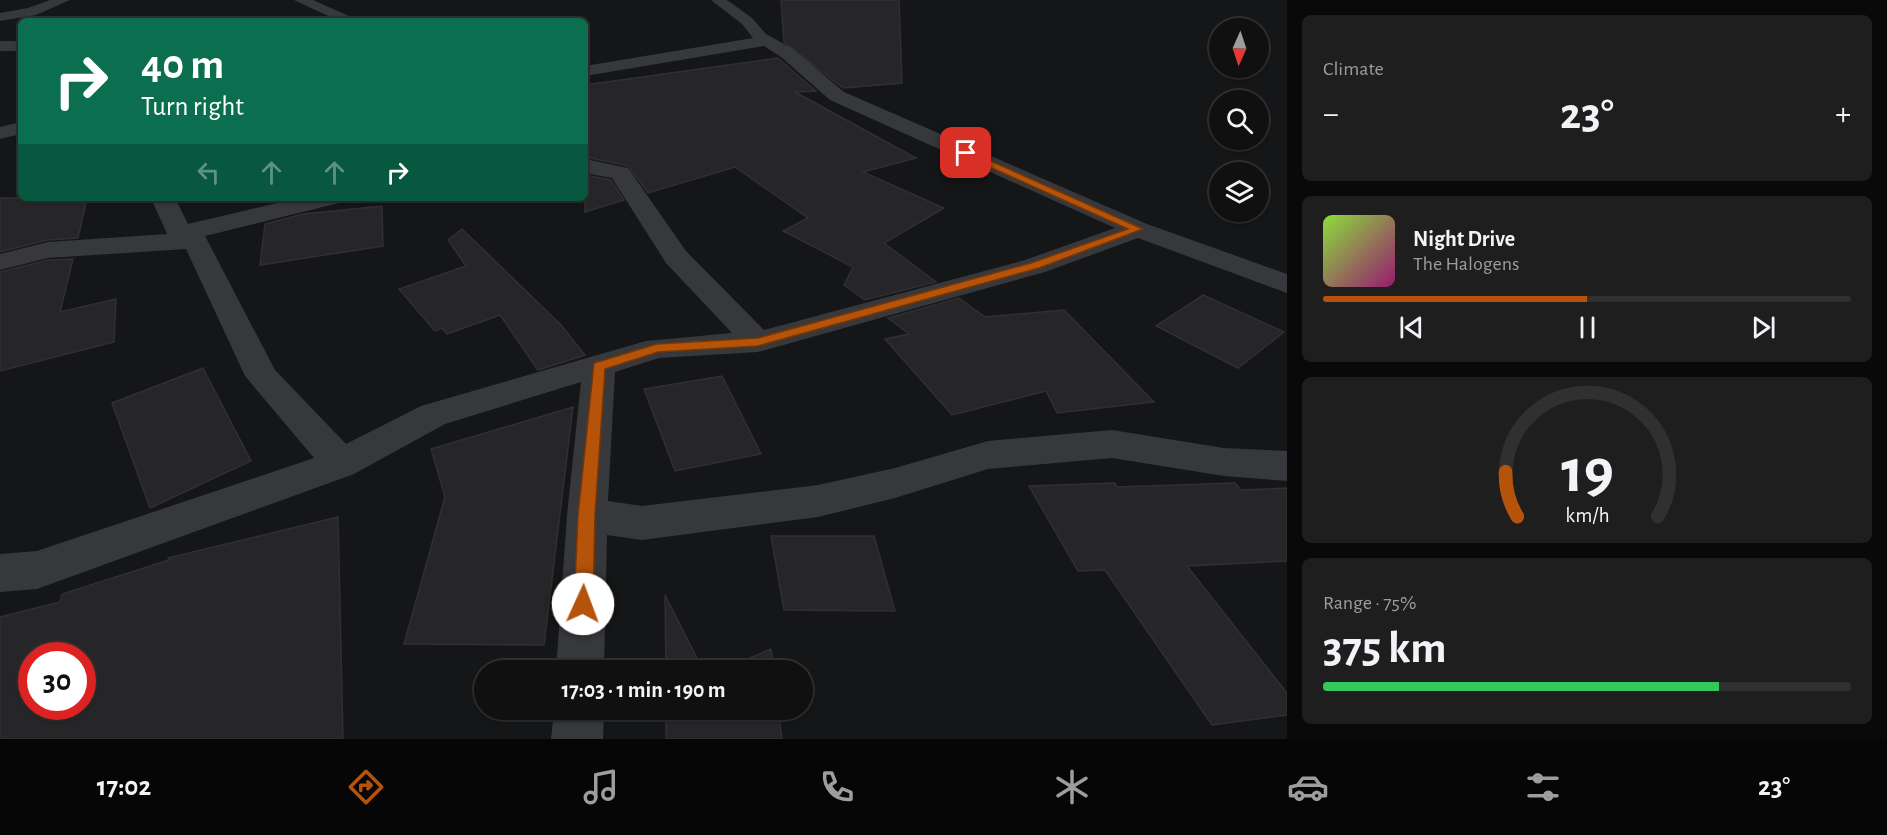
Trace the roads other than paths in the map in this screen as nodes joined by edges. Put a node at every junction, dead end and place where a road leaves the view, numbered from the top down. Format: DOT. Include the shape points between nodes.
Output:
graph roads {
  1 [pos="21,0"];
  2 [pos="63,0"];
  3 [pos="301,0"];
  4 [pos="718,0"];
  5 [pos="0,7"];
  6 [pos="0,17"];
  7 [pos="345,18"];
  8 [pos="767,41"];
  9 [pos="0,46"];
  10 [pos="18,46"];
  11 [pos="588,71"];
  12 [pos="18,129"];
  13 [pos="0,133"];
  14 [pos="588,167"];
  15 [pos="165,201"];
  16 [pos="319,201"];
  17 [pos="1138,229"];
  18 [pos="187,237"];
  19 [pos="0,262"];
  20 [pos="1287,284"];
  21 [pos="758,342"];
  22 [pos="599,366"];
  23 [pos="341,464"];
  24 [pos="1287,466"];
  25 [pos="587,515"];
  26 [pos="0,573"];
  27 [pos="580,660"];
  28 [pos="579,720"];
  29 [pos="578,739"];
  1 -- 5 [label="street"];
  2 -- 6 [label="street" via="31,12"];
  3 -- 7 [label="street"];
  4 -- 8 [label="street"];
  8 -- 11 [label="street"];
  8 -- 17 [label="street" via="837,96"];
  9 -- 10 [label="street"];
  12 -- 13 [label="street"];
  14 -- 21 [label="street" via="620,173 676,257"];
  15 -- 18 [label="street"];
  16 -- 18 [label="street"];
  17 -- 20 [label="street"];
  17 -- 21 [label="street" via="1035,266"];
  18 -- 19 [label="street" via="48,250"];
  18 -- 23 [label="street" via="262,376"];
  21 -- 22 [label="street" via="657,348"];
  22 -- 23 [label="street" via="433,415"];
  22 -- 25 [label="street"];
  23 -- 26 [label="street" via="37,570"];
  24 -- 25 [label="street" via="1224,462 1112,444 988,455 818,501 642,523"];
  25 -- 27 [label="street"];
  28 -- 29 [label="street"];
}
